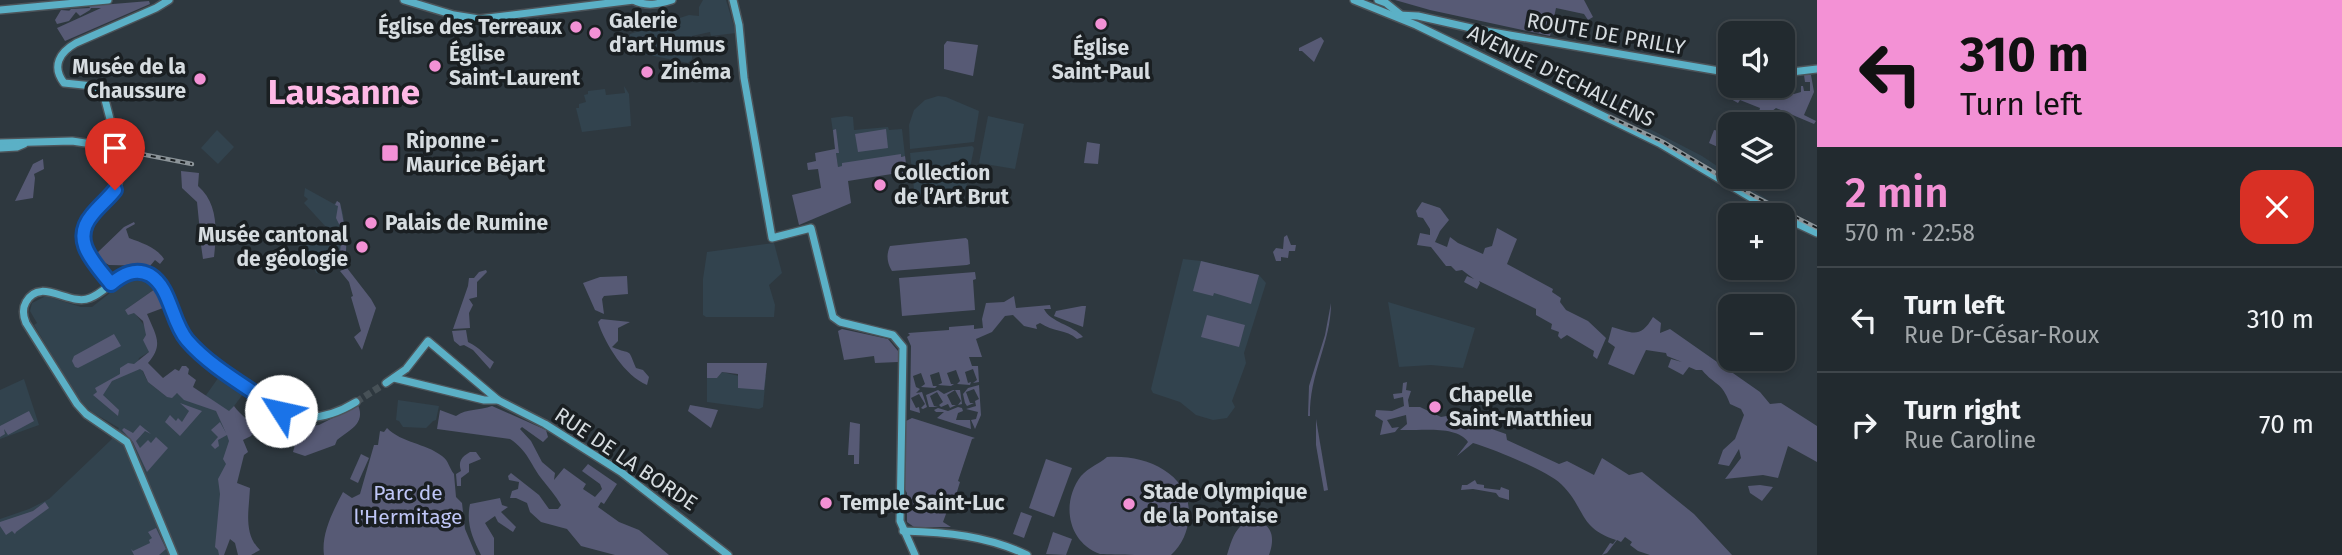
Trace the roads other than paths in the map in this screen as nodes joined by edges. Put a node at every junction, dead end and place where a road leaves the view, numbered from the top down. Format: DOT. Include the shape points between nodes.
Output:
graph roads {
  1 [pos="108,0"];
  2 [pos="169,0"];
  3 [pos="404,0"];
  4 [pos="633,0"];
  5 [pos="672,0"];
  6 [pos="733,0"];
  7 [pos="1354,0"];
  8 [pos="1378,0"];
  9 [pos="1387,3"];
  10 [pos="0,10"];
  11 [pos="1398,15"];
  12 [pos="1418,16"];
  13 [pos="1817,69"];
  14 [pos="1718,71"];
  15 [pos="1795,72"];
  16 [pos="0,142"];
  17 [pos="24,144"];
  18 [pos="0,148"];
  19 [pos="119,148"];
  20 [pos="1758,203"];
  21 [pos="1795,222"];
  22 [pos="1817,233"];
  23 [pos="111,284"];
  24 [pos="406,369"];
  25 [pos="394,378"];
  26 [pos="386,383"];
  27 [pos="419,384"];
  28 [pos="498,400"];
  29 [pos="356,402"];
  30 [pos="903,531"];
  31 [pos="918,532"];
  32 [pos="911,546"];
  33 [pos="173,555"];
  34 [pos="729,555"];
  35 [pos="915,555"];
  36 [pos="1027,555"];
  1 -- 10 [label="main road"];
  2 -- 19 [label="main road" via="76,43 66,49 57,65 66,84 102,91"];
  3 -- 4 [label="main road" via="478,18"];
  4 -- 5 [label="main road" via="641,4"];
  6 -- 30 [label="main road" via="772,237 811,228 833,317 893,335 904,347"];
  7 -- 11 [label="main road, AVENUE D'ECHALLENS"];
  8 -- 9 [label="main road, AVENUE D'ECHALLENS"];
  9 -- 11 [label="main road, AVENUE D'ECHALLENS"];
  9 -- 12 [label="main road, ROUTE DE PRILLY"];
  11 -- 12 [label="main road, ROUTE DE PRILLY"];
  11 -- 20 [label="main road, AVENUE D'ECHALLENS" via="1689,160"];
  12 -- 14 [label="main road, ROUTE DE PRILLY"];
  13 -- 15 [label="main road"];
  16 -- 17 [label="main road"];
  17 -- 18 [label="main road"];
  17 -- 19 [label="main road" via="72,141"];
  19 -- 23 [label="main road" via="118,184 89,218 83,237 86,252"];
  21 -- 22 [label="main road, AVENUE D'ECHALLENS"];
  23 -- 29 [label="main road" via="133,272 150,276 165,295 179,330 194,347 284,413 319,417"];
  23 -- 33 [label="main road" via="85,300 44,291 30,296 24,308 26,323 77,404 127,442"];
  24 -- 25 [label="main road"];
  24 -- 27 [label="main road"];
  24 -- 28 [label="main road" via="428,341"];
  25 -- 26 [label="main road"];
  25 -- 27 [label="main road"];
  27 -- 28 [label="main road"];
  28 -- 34 [label="main road, RUE DE LA BORDE" via="621,472"];
  30 -- 31 [label="main road"];
  30 -- 32 [label="main road"];
  31 -- 32 [label="main road"];
  31 -- 36 [label="main road" via="971,536"];
  32 -- 35 [label="main road"];
}
